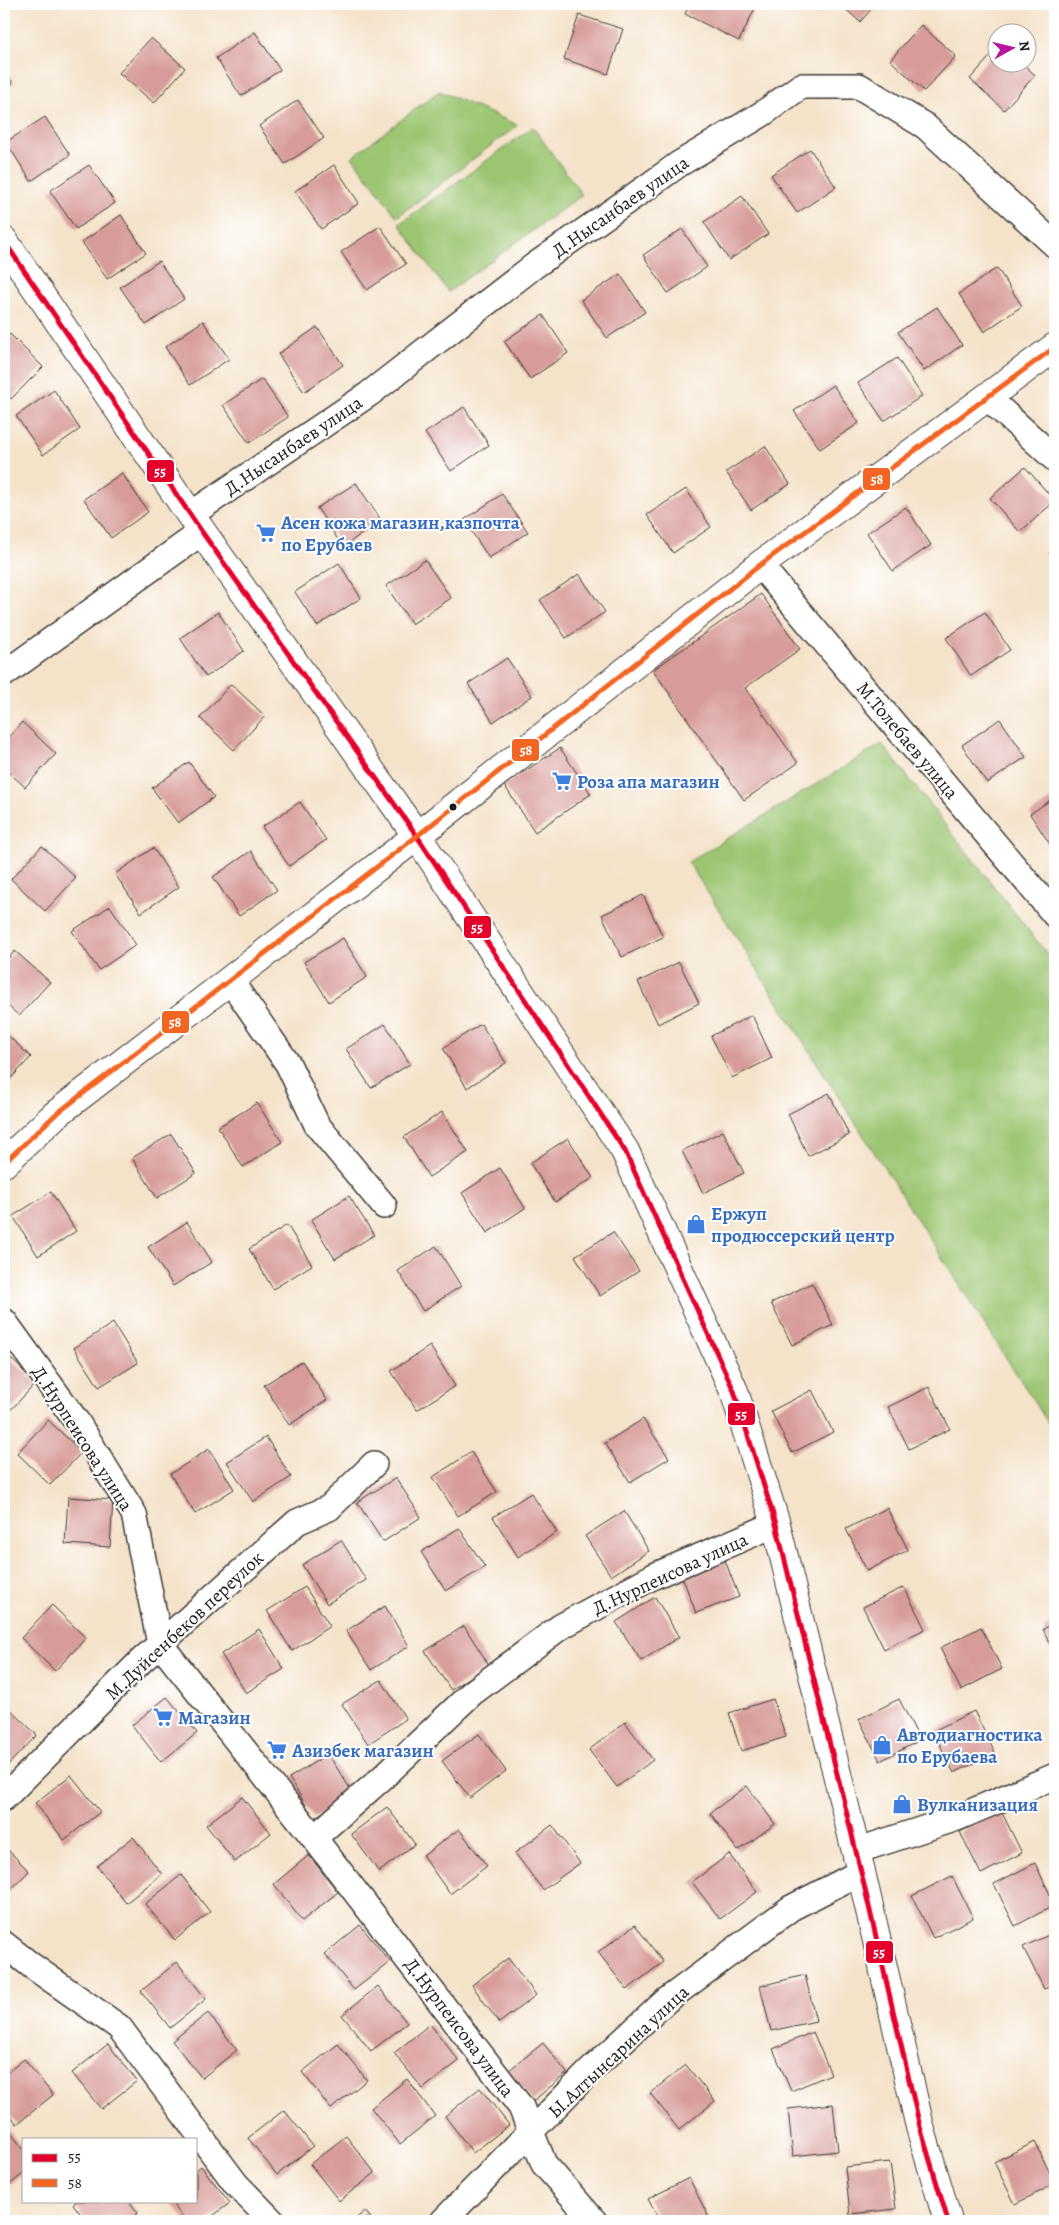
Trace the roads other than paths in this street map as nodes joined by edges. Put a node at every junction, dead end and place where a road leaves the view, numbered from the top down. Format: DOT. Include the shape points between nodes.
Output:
graph roads {
  1 [pos="4,241"];
  2 [pos="1055,245"];
  3 [pos="1055,347"];
  4 [pos="988,398"];
  5 [pos="1055,459"];
  6 [pos="196,524"];
  7 [pos="760,566"];
  8 [pos="4,674"];
  9 [pos="417,836"];
  10 [pos="1055,915"];
  11 [pos="230,980"];
  12 [pos="4,1163"];
  13 [pos="384,1206"];
  14 [pos="4,1321"];
  15 [pos="374,1464"];
  16 [pos="776,1524"];
  17 [pos="160,1644"];
  18 [pos="1055,1776"];
  19 [pos="4,1798"];
  20 [pos="314,1838"];
  21 [pos="859,1861"];
  22 [pos="4,1944"];
  23 [pos="531,2133"];
  24 [pos="272,2221"];
  25 [pos="442,2221"];
  26 [pos="594,2221"];
  27 [pos="948,2221"];
  1 -- 6 [label="main road"];
  2 -- 6 [label="street, Д.Нысанбаев улица" via="925,126 859,86 801,86 762,114 679,164 542,260"];
  3 -- 4 [label="main road"];
  4 -- 5 [label="street"];
  4 -- 7 [label="main road"];
  6 -- 8 [label="street, Д.Нысанбаев улица"];
  6 -- 9 [label="main road"];
  7 -- 9 [label="main road"];
  7 -- 10 [label="street, М.Толебаев улица"];
  9 -- 11 [label="main road"];
  9 -- 16 [label="main road" via="625,1152 734,1392"];
  11 -- 12 [label="main road" via="55,1115"];
  11 -- 13 [label="street" via="288,1064 317,1125"];
  14 -- 17 [label="street, Д.Нурпеисова улица" via="77,1422 134,1514"];
  15 -- 17 [label="street, М.Дуйсенбеков переулок" via="329,1508 297,1522"];
  16 -- 20 [label="street, Д.Нурпеисова улица" via="654,1576 560,1627 472,1693"];
  16 -- 21 [label="main road"];
  17 -- 19 [label="street, М.Дуйсенбеков переулок"];
  17 -- 20 [label="street, Д.Нурпеисова улица"];
  18 -- 21 [label="street, Ы.Алтынсарина улица"];
  20 -- 23 [label="street, Д.Нурпеисова улица" via="521,2107"];
  21 -- 23 [label="street, Ы.Алтынсарина улица" via="667,2000 589,2072"];
  21 -- 27 [label="main road" via="920,2127"];
  22 -- 24 [label="street" via="119,2027 236,2184"];
  23 -- 25 [label="street, Ы.Алтынсарина улица"];
  23 -- 26 [label="street, Д.Нурпеисова улица" via="544,2164"];
}
